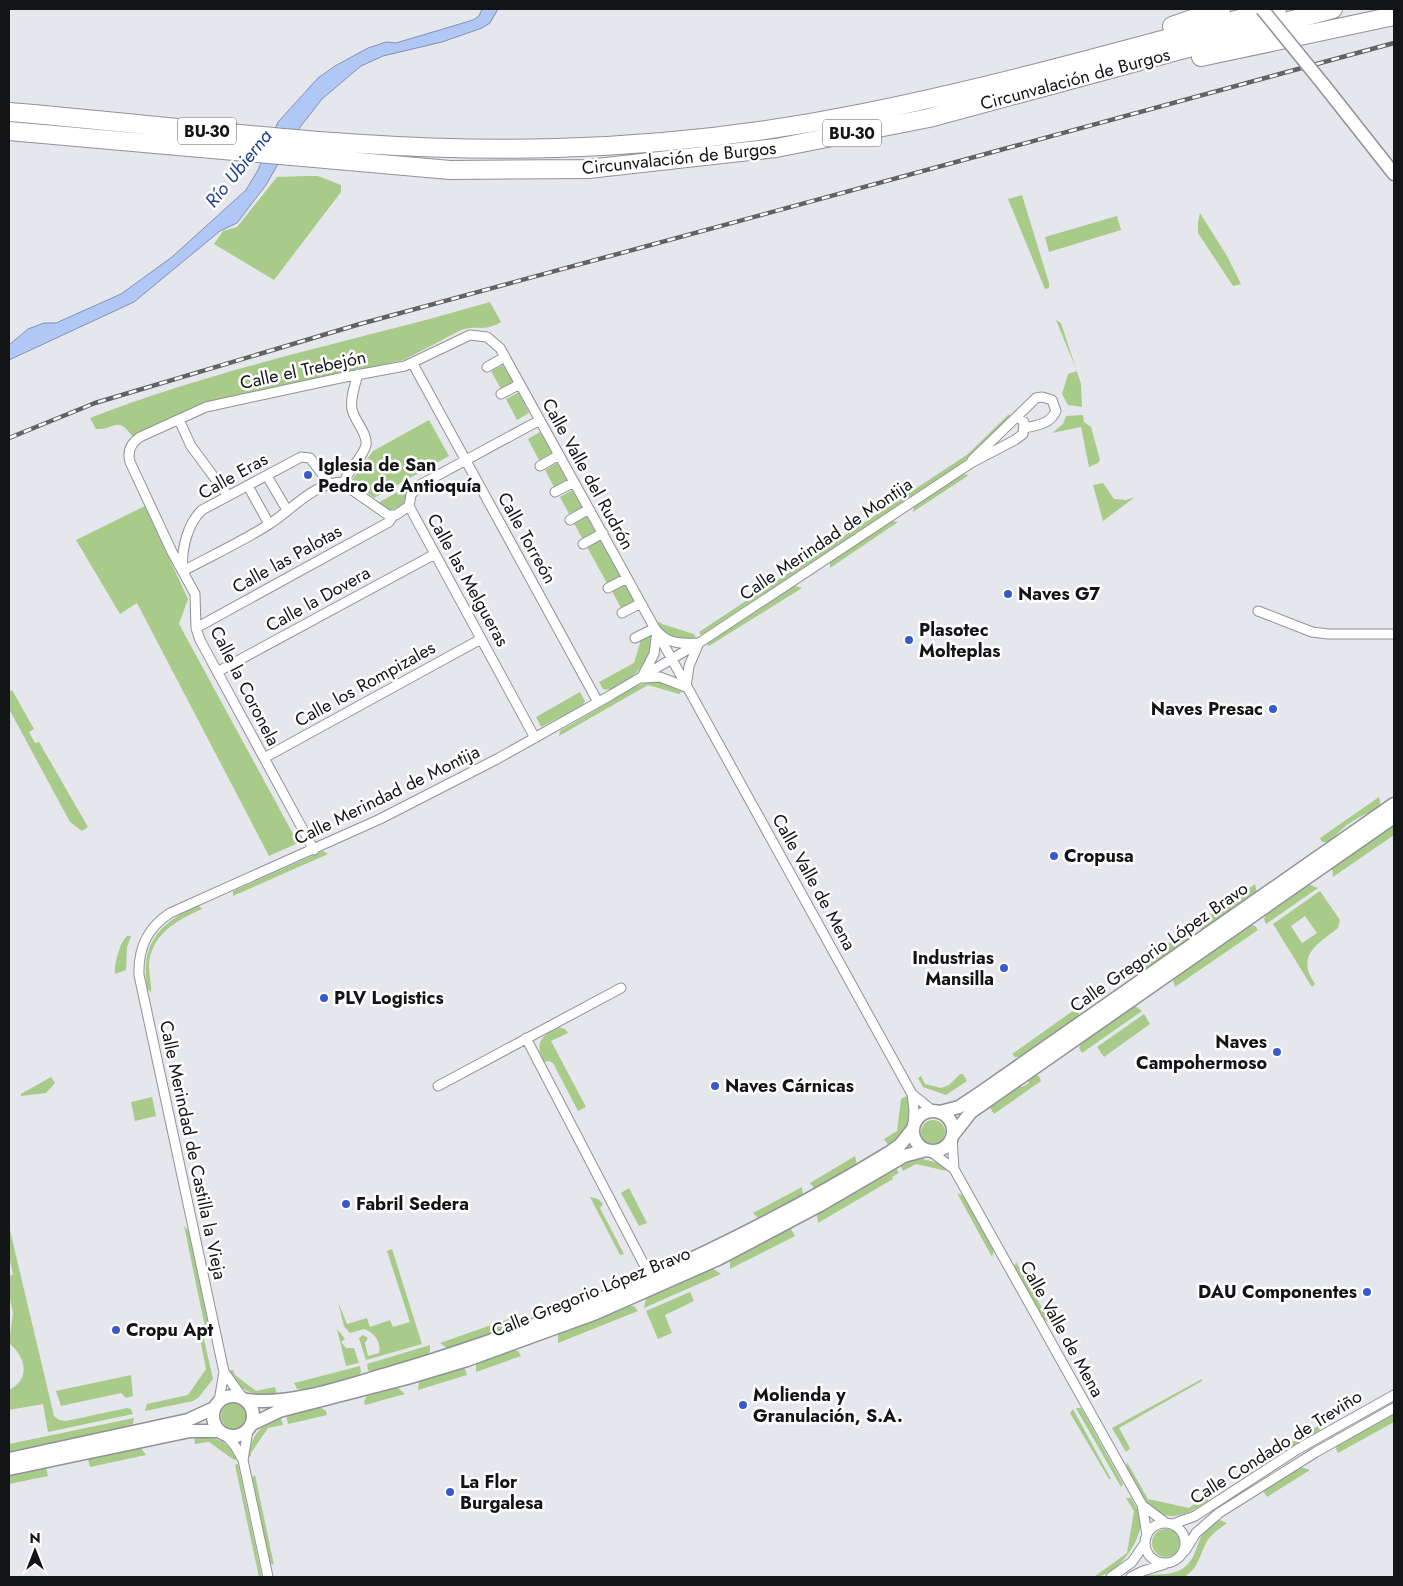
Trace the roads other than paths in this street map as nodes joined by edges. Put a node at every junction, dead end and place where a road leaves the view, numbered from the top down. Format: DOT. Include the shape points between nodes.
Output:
graph roads {
  1 [pos="1221,9"];
  2 [pos="1262,9"];
  3 [pos="1277,9"];
  4 [pos="1333,9"];
  5 [pos="1394,16"];
  6 [pos="1042,72"];
  7 [pos="1037,90"];
  8 [pos="9,112"];
  9 [pos="9,131"];
  10 [pos="1394,174"];
  11 [pos="487,337"];
  12 [pos="505,357"];
  13 [pos="413,364"];
  14 [pos="487,367"];
  15 [pos="358,374"];
  16 [pos="520,384"];
  17 [pos="502,394"];
  18 [pos="1019,418"];
  19 [pos="179,420"];
  20 [pos="540,420"];
  21 [pos="1025,428"];
  22 [pos="129,449"];
  23 [pos="560,456"];
  24 [pos="466,460"];
  25 [pos="971,463"];
  26 [pos="540,466"];
  27 [pos="266,476"];
  28 [pos="344,482"];
  29 [pos="574,482"];
  30 [pos="329,483"];
  31 [pos="248,486"];
  32 [pos="555,492"];
  33 [pos="228,496"];
  34 [pos="409,506"];
  35 [pos="589,509"];
  36 [pos="288,510"];
  37 [pos="393,516"];
  38 [pos="570,520"];
  39 [pos="269,524"];
  40 [pos="602,533"];
  41 [pos="583,544"];
  42 [pos="435,554"];
  43 [pos="183,571"];
  44 [pos="627,578"];
  45 [pos="608,588"];
  46 [pos="641,603"];
  47 [pos="1258,611"];
  48 [pos="622,613"];
  49 [pos="196,628"];
  50 [pos="656,630"];
  51 [pos="1394,634"];
  52 [pos="635,638"];
  53 [pos="481,639"];
  54 [pos="699,643"];
  55 [pos="671,660"];
  56 [pos="217,672"];
  57 [pos="641,678"];
  58 [pos="686,687"];
  59 [pos="598,702"];
  60 [pos="535,738"];
  61 [pos="264,758"];
  62 [pos="1394,804"];
  63 [pos="1394,817"];
  64 [pos="314,850"];
  65 [pos="147,936"];
  66 [pos="620,988"];
  67 [pos="526,1038"];
  68 [pos="438,1086"];
  69 [pos="912,1094"];
  70 [pos="936,1111"];
  71 [pos="913,1128"];
  72 [pos="952,1136"];
  73 [pos="928,1151"];
  74 [pos="954,1169"];
  75 [pos="650,1278"];
  76 [pos="224,1372"];
  77 [pos="1394,1395"];
  78 [pos="244,1399"];
  79 [pos="217,1405"];
  80 [pos="1394,1408"];
  81 [pos="250,1427"];
  82 [pos="222,1433"];
  83 [pos="9,1459"];
  84 [pos="243,1460"];
  85 [pos="9,1469"];
  86 [pos="1142,1505"];
  87 [pos="1169,1524"];
  88 [pos="1146,1539"];
  89 [pos="1184,1551"];
  90 [pos="1166,1564"];
  91 [pos="268,1577"];
  92 [pos="1111,1577"];
  93 [pos="1131,1577"];
  1 -- 6 [label="highway"];
  2 -- 10 [label="main road, bridge"];
  3 -- 6 [label="highway, Circunvalación de Burgos / BU-30"];
  4 -- 7 [label="highway, Circunvalación de Burgos / BU-30"];
  5 -- 7 [label="highway" via="1091,83"];
  6 -- 8 [label="highway, Circunvalación de Burgos / BU-30" via="782,128 583,147 463,150 367,145"];
  7 -- 9 [label="highway, Circunvalación de Burgos / BU-30" via="929,118 776,148 598,168 450,170"];
  11 -- 12 [label="street, Calle Valle del Rudrón" via="495,342"];
  11 -- 13 [label="street, Calle el Trebejón" via="478,334 463,337"];
  12 -- 14 [label="street"];
  12 -- 16 [label="street, Calle Valle del Rudrón"];
  13 -- 15 [label="street, Calle el Trebejón"];
  13 -- 24 [label="street, Calle Torreón"];
  15 -- 19 [label="street, Calle el Trebejón" via="206,408"];
  15 -- 28 [label="street" via="352,408 365,438 365,446"];
  16 -- 17 [label="street"];
  16 -- 20 [label="street, Calle Valle del Rudrón"];
  18 -- 21 [label="street"];
  18 -- 21 [label="street, Calle Merindad de Montija" via="1036,398 1047,397 1055,404 1056,410 1049,421"];
  18 -- 25 [label="street, Calle Merindad de Montija" via="1008,424"];
  19 -- 22 [label="street, Calle el Trebejón" via="137,439"];
  19 -- 33 [label="street" via="191,446"];
  20 -- 23 [label="street, Calle Valle del Rudrón"];
  20 -- 24 [label="street"];
  21 -- 25 [label="street, Calle Merindad de Montija" via="1015,440"];
  22 -- 43 [label="street, Calle la Coronela" via="130,462"];
  23 -- 26 [label="street"];
  23 -- 29 [label="street, Calle Valle del Rudrón"];
  24 -- 34 [label="street" via="418,486"];
  24 -- 59 [label="street, Calle Torreón"];
  25 -- 54 [label="street, Calle Merindad de Montija"];
  27 -- 30 [label="street, Calle Eras" via="307,456"];
  27 -- 31 [label="street, Calle Eras"];
  27 -- 36 [label="street"];
  28 -- 30 [label="street"];
  28 -- 37 [label="street" via="381,512"];
  29 -- 32 [label="street"];
  29 -- 35 [label="street, Calle Valle del Rudrón"];
  30 -- 36 [label="street"];
  31 -- 33 [label="street, Calle Eras"];
  31 -- 39 [label="street"];
  33 -- 43 [label="street, Calle Eras" via="202,510 195,518 183,550"];
  34 -- 37 [label="street, Calle las Melgueras"];
  34 -- 42 [label="street, Calle las Melgueras"];
  35 -- 38 [label="street"];
  35 -- 40 [label="street, Calle Valle del Rudrón"];
  36 -- 39 [label="street"];
  37 -- 49 [label="street, Calle las Palotas" via="388,522"];
  39 -- 43 [label="street"];
  40 -- 41 [label="street"];
  40 -- 44 [label="street, Calle Valle del Rudrón"];
  42 -- 53 [label="street, Calle las Melgueras"];
  42 -- 56 [label="street, Calle la Dovera"];
  43 -- 49 [label="street, Calle la Coronela" via="196,600"];
  44 -- 45 [label="street"];
  44 -- 46 [label="street, Calle Valle del Rudrón"];
  46 -- 48 [label="street"];
  46 -- 50 [label="street, Calle Valle del Rudrón"];
  47 -- 51 [label="street" via="1312,632"];
  49 -- 56 [label="street, Calle la Coronela"];
  50 -- 52 [label="street"];
  50 -- 54 [label="street" via="676,643"];
  50 -- 55 [label="street, Calle Valle del Rudrón"];
  50 -- 57 [label="street" via="654,654"];
  53 -- 60 [label="street, Calle las Melgueras"];
  53 -- 61 [label="street, Calle los Rompizales"];
  54 -- 55 [label="street, Calle Merindad de Montija"];
  54 -- 58 [label="street" via="688,666"];
  55 -- 57 [label="street, Calle Merindad de Montija"];
  55 -- 58 [label="street, Calle Valle de Mena"];
  56 -- 61 [label="street, Calle la Coronela"];
  57 -- 58 [label="street" via="660,677"];
  57 -- 59 [label="street, Calle Merindad de Montija"];
  58 -- 69 [label="street, Calle Valle de Mena"];
  59 -- 60 [label="street, Calle Merindad de Montija"];
  60 -- 64 [label="street, Calle Merindad de Montija" via="395,812"];
  61 -- 64 [label="street, Calle la Coronela"];
  62 -- 70 [label="main road, Calle Gregorio López Bravo" via="972,1099 955,1109"];
  63 -- 72 [label="main road, Calle Gregorio López Bravo" via="970,1112"];
  64 -- 65 [label="street, Calle Merindad de Montija" via="170,913 155,924"];
  65 -- 76 [label="street, Calle Merindad de Castilla la Vieja" via="139,960 139,975"];
  66 -- 67 [label="street"];
  67 -- 68 [label="street"];
  67 -- 75 [label="street, Calle Gregorio López Bravo"];
  69 -- 70 [label="street, Calle Valle de Mena"];
  69 -- 71 [label="street, Calle Valle de Mena"];
  70 -- 71 [label="main road" via="922,1113"];
  70 -- 72 [label="main road" via="950,1121"];
  71 -- 73 [label="main road" via="914,1141"];
  71 -- 75 [label="main road, Calle Gregorio López Bravo" via="900,1145 813,1198 719,1247"];
  72 -- 73 [label="main road" via="943,1149"];
  72 -- 74 [label="street, Calle Valle de Mena"];
  73 -- 74 [label="street, Calle Valle de Mena"];
  73 -- 81 [label="main road, Calle Gregorio López Bravo" via="904,1156 718,1259 596,1312 467,1360 279,1411"];
  74 -- 86 [label="street, Calle Valle de Mena"];
  75 -- 78 [label="main road, Calle Gregorio López Bravo" via="524,1330 398,1370 281,1400"];
  76 -- 78 [label="street, Calle Merindad de Castilla la Vieja"];
  76 -- 79 [label="street, Calle Merindad de Castilla la Vieja"];
  77 -- 87 [label="street, Calle Condado de Treviño" via="1298,1449 1195,1516"];
  78 -- 79 [label="main road" via="232,1396"];
  78 -- 81 [label="main road" via="253,1412"];
  79 -- 82 [label="main road" via="213,1420"];
  79 -- 83 [label="main road" via="188,1420"];
  80 -- 89 [label="street, Calle Condado de Treviño" via="1219,1513 1196,1533"];
  81 -- 82 [label="main road" via="239,1436"];
  81 -- 84 [label="street"];
  82 -- 84 [label="street"];
  82 -- 85 [label="main road" via="190,1431"];
  84 -- 91 [label="street"];
  86 -- 87 [label="street, Calle Valle de Mena"];
  86 -- 88 [label="street, Calle Valle de Mena"];
  87 -- 88 [label="street" via="1155,1526"];
  87 -- 89 [label="street" via="1178,1528 1185,1538"];
  88 -- 90 [label="street" via="1146,1550 1153,1560"];
  88 -- 92 [label="street" via="1132,1562"];
  89 -- 90 [label="street" via="1177,1560"];
  90 -- 93 [label="street"];
}
